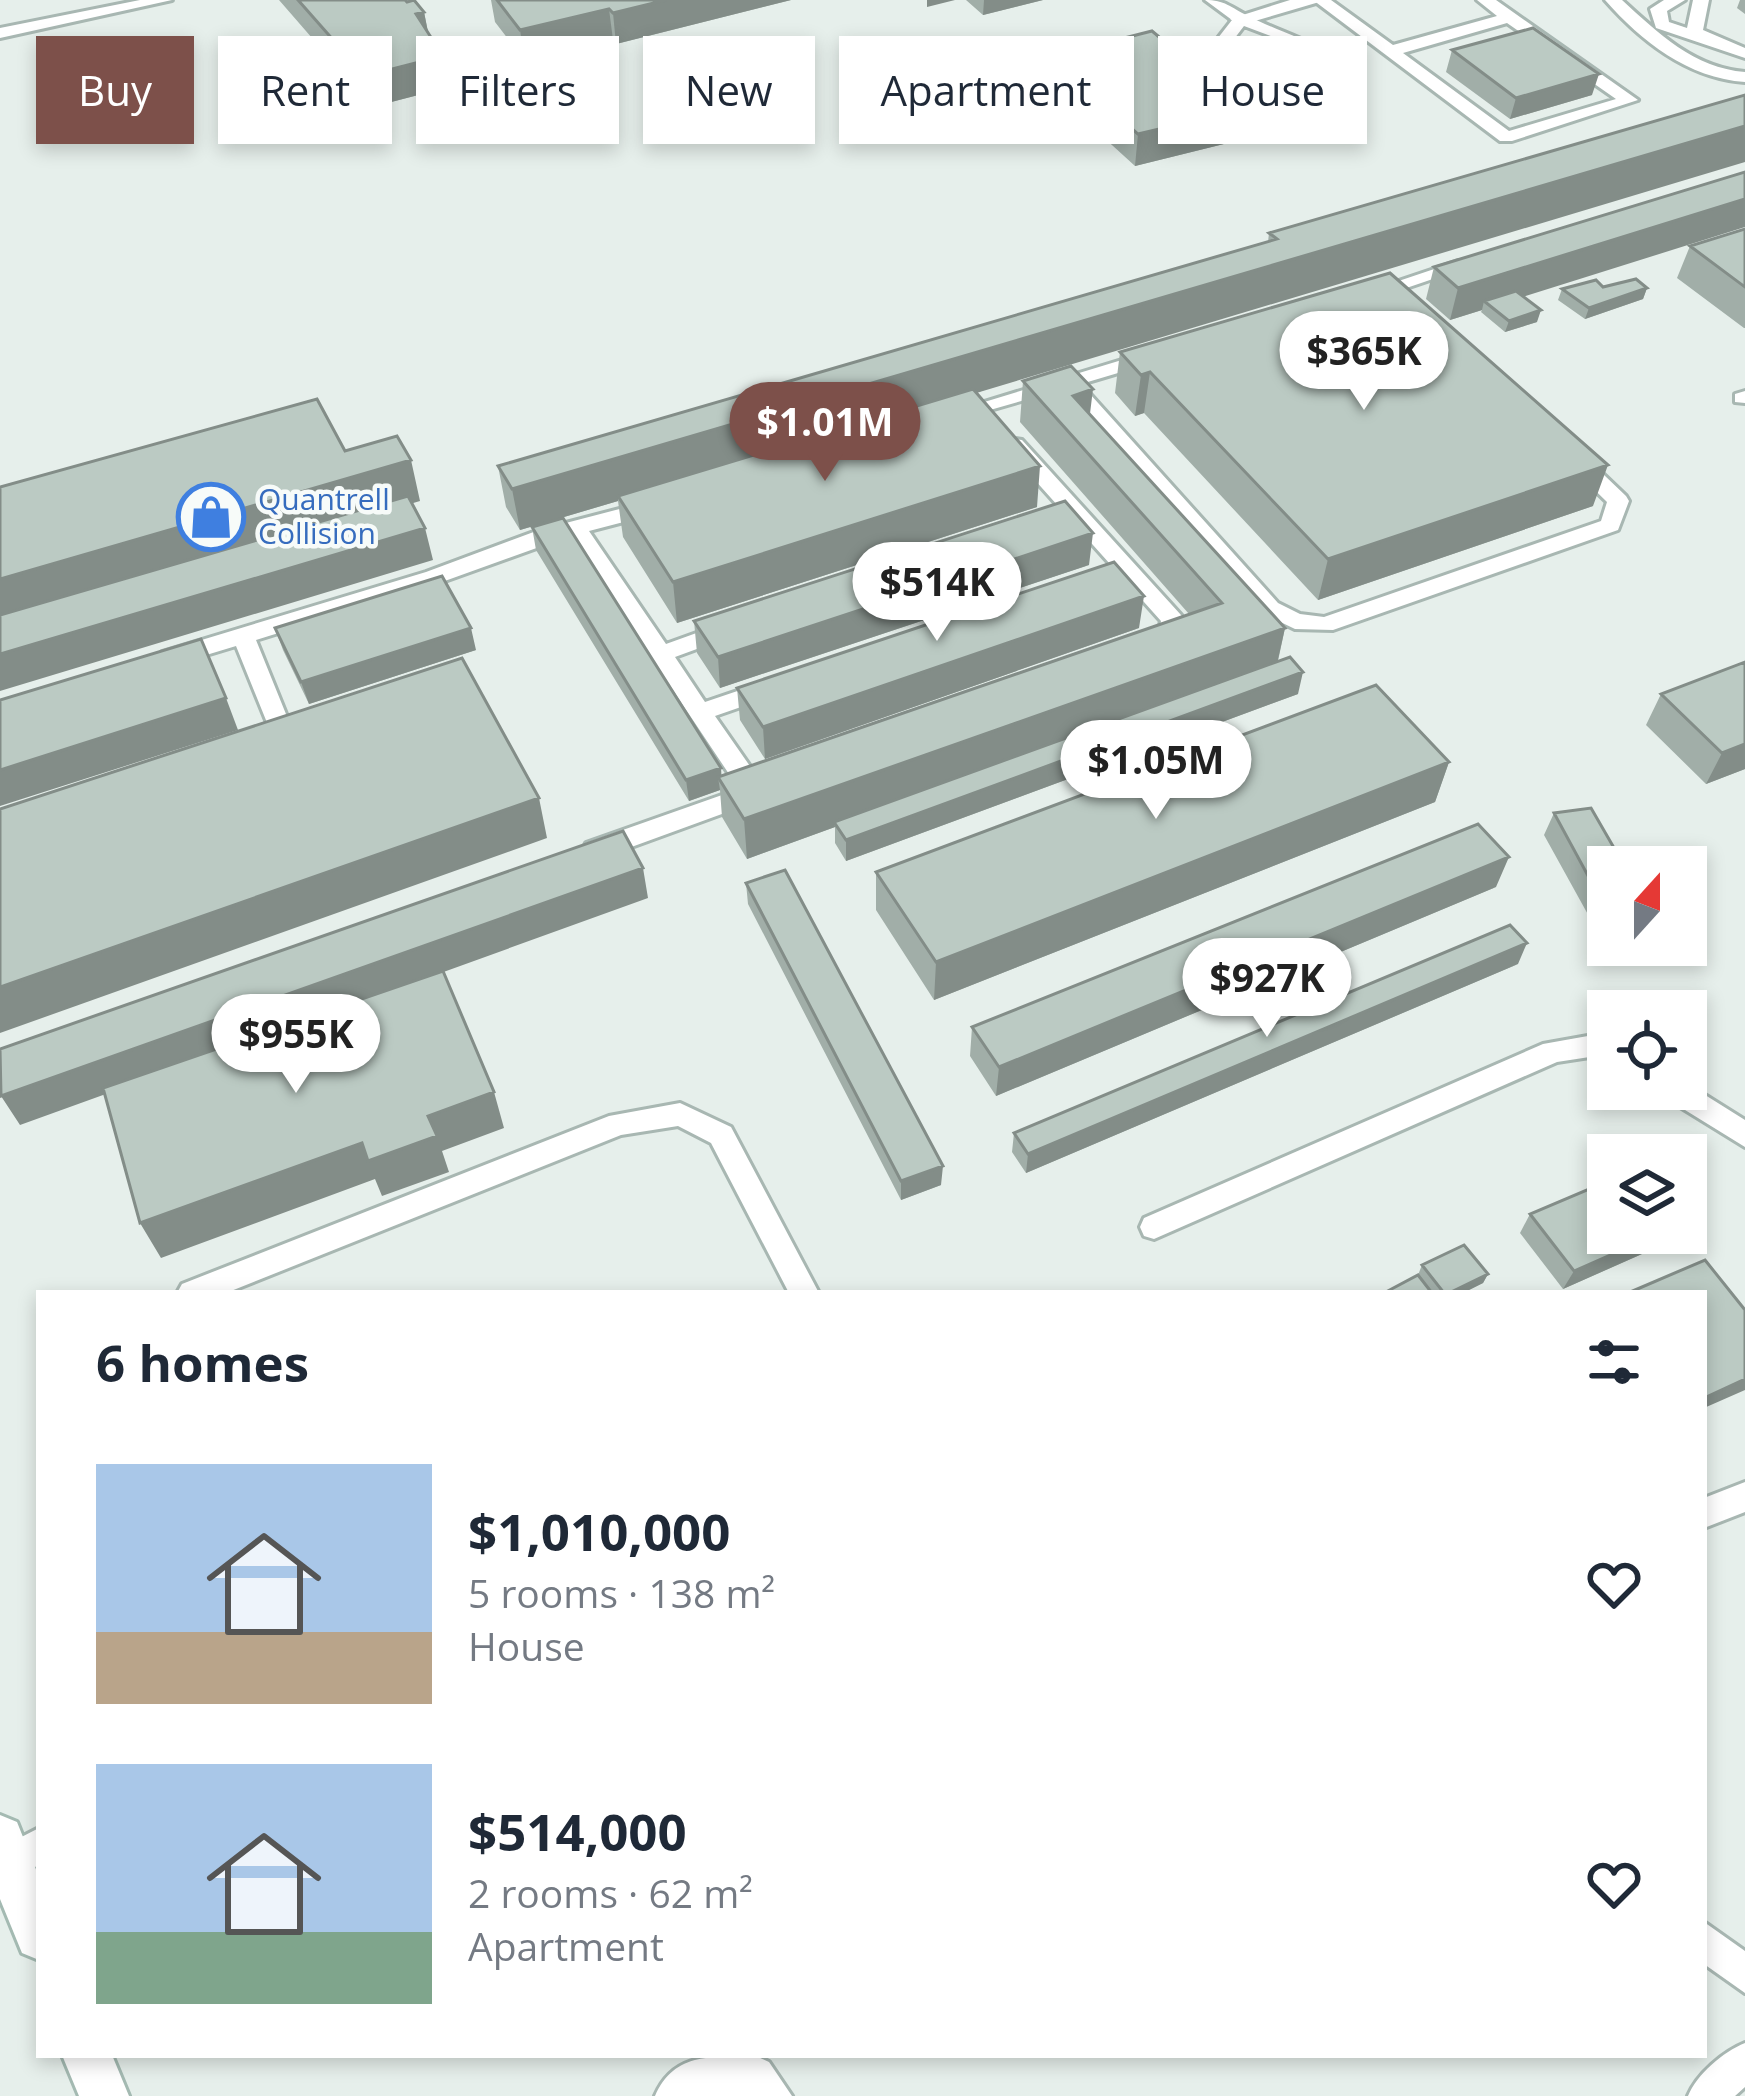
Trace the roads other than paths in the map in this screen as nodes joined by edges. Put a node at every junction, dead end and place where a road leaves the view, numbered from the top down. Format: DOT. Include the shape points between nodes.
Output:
graph roads {
  1 [pos="164,0"];
  2 [pos="1214,0"];
  3 [pos="1485,0"];
  4 [pos="1613,0"];
  5 [pos="1677,0"];
  6 [pos="1701,0"];
  7 [pos="1308,1"];
  8 [pos="1510,17"];
  9 [pos="1241,19"];
  10 [pos="0,33"];
  11 [pos="1228,36"];
  12 [pos="1285,36"];
  13 [pos="1704,41"];
  14 [pos="1390,51"];
  15 [pos="1745,53"];
  16 [pos="1745,77"];
  17 [pos="1485,260"];
  18 [pos="1351,300"];
  19 [pos="1176,350"];
  20 [pos="1067,381"];
  21 [pos="980,407"];
  22 [pos="924,424"];
  23 [pos="1553,441"];
  24 [pos="682,498"];
  25 [pos="576,528"];
  26 [pos="747,623"];
  27 [pos="242,636"];
  28 [pos="661,654"];
  29 [pos="1127,655"];
  30 [pos="154,663"];
  31 [pos="789,682"];
  32 [pos="700,712"];
  33 [pos="324,722"];
  34 [pos="580,855"];
  35 [pos="1587,1047"];
  36 [pos="1707,1110"];
  37 [pos="1745,1135"];
  38 [pos="1154,1227"];
  39 [pos="200,1290"];
  40 [pos="802,1290"];
  41 [pos="1745,1497"];
  42 [pos="1707,1512"];
  43 [pos="16,1849"];
  44 [pos="36,1925"];
  45 [pos="1707,1943"];
  46 [pos="1745,1975"];
  47 [pos="88,2058"];
  48 [pos="1745,2062"];
  49 [pos="104,2096"];
  50 [pos="674,2096"];
  51 [pos="773,2096"];
  52 [pos="1707,2096"];
  1 -- 10 [label="lane"];
  2 -- 9 [label="lane"];
  3 -- 8 [label="lane"];
  4 -- 16 [label="lane" via="1656,41 1712,71"];
  5 -- 13 [label="lane" via="1658,9 1662,25"];
  6 -- 13 [label="lane" via="1695,31"];
  7 -- 9 [label="street"];
  7 -- 14 [label="lane"];
  8 -- 14 [label="lane"];
  8 -- 14 [label="lane" via="1629,100 1506,137"];
  9 -- 11 [label="lane"];
  9 -- 12 [label="lane"];
  13 -- 15 [label="lane"];
  17 -- 18 [label="lane" via="1385,299"];
  19 -- 20 [label="lane"];
  20 -- 21 [label="lane"];
  20 -- 23 [label="lane" via="1270,608 1325,625 1610,525 1618,501"];
  21 -- 22 [label="lane"];
  21 -- 29 [label="lane" via="1112,570 1173,620 1168,640"];
  24 -- 25 [label="lane"];
  25 -- 27 [label="lane"];
  25 -- 28 [label="lane"];
  26 -- 28 [label="lane"];
  27 -- 30 [label="lane"];
  27 -- 33 [label="lane" via="271,738"];
  28 -- 32 [label="lane"];
  31 -- 32 [label="lane"];
  32 -- 34 [label="lane" via="764,789"];
  35 -- 38 [label="lane" via="1553,1052"];
  36 -- 37 [label="lane"];
  39 -- 40 [label="lane" via="619,1124 680,1114 722,1135"];
  41 -- 42 [label="lane"];
  43 -- 44 [label="street"];
  45 -- 46 [label="lane"];
  47 -- 49 [label="street"];
  48 -- 52 [label="lane"];
  50 -- 51 [label="lane" via="694,2076 756,2075"];
}
